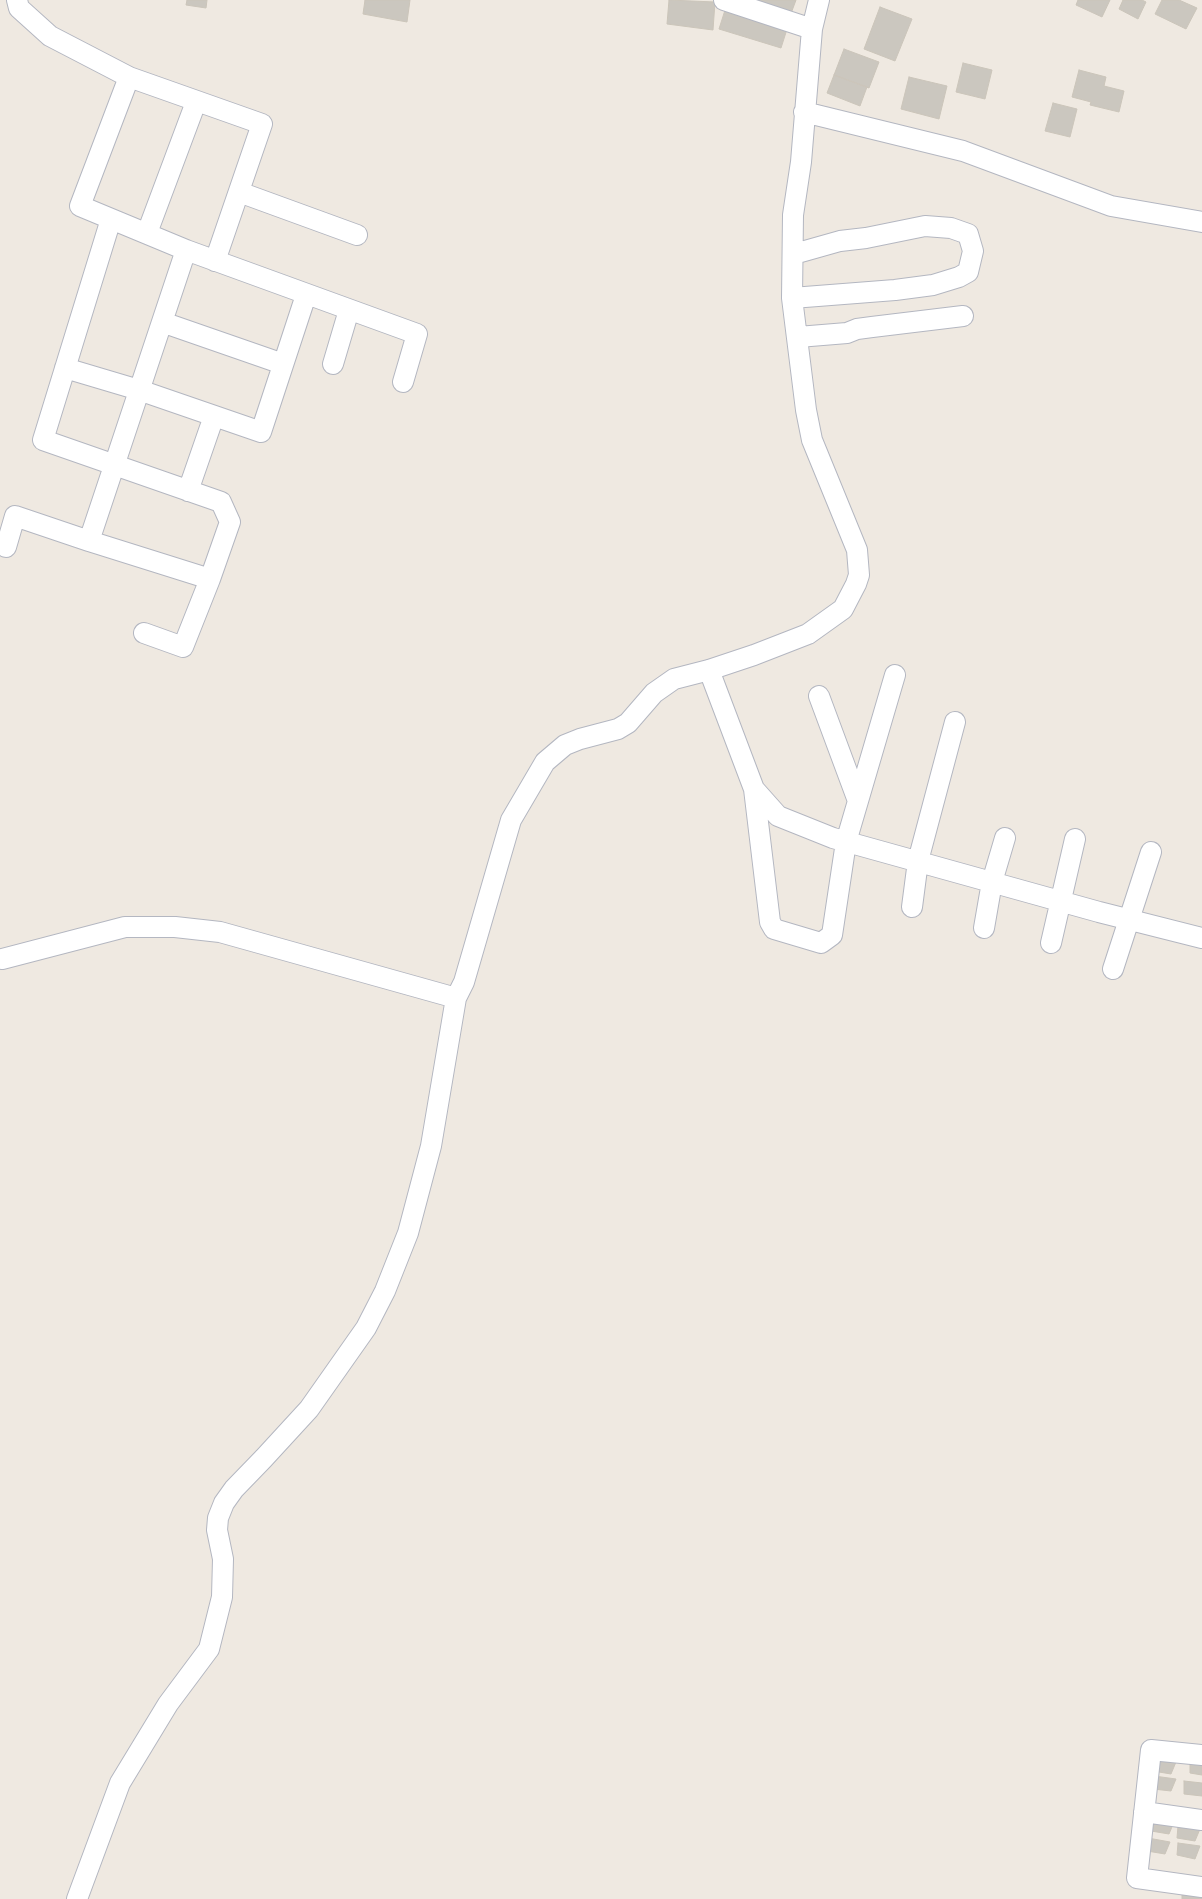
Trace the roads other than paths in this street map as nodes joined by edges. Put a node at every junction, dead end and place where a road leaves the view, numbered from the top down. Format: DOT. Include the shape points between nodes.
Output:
graph roads {
  1 [pos="17,0"];
  2 [pos="724,0"];
  3 [pos="818,0"];
  4 [pos="812,29"];
  5 [pos="129,77"];
  6 [pos="196,102"];
  7 [pos="804,112"];
  8 [pos="239,192"];
  9 [pos="111,219"];
  10 [pos="1202,222"];
  11 [pos="147,233"];
  12 [pos="357,235"];
  13 [pos="186,250"];
  14 [pos="794,254"];
  15 [pos="215,261"];
  16 [pos="306,295"];
  17 [pos="792,298"];
  18 [pos="349,310"];
  19 [pos="964,316"];
  20 [pos="162,322"];
  21 [pos="798,337"];
  22 [pos="283,364"];
  23 [pos="333,364"];
  24 [pos="65,368"];
  25 [pos="403,382"];
  26 [pos="139,390"];
  27 [pos="214,416"];
  28 [pos="114,465"];
  29 [pos="188,491"];
  30 [pos="89,540"];
  31 [pos="6,548"];
  32 [pos="210,579"];
  33 [pos="144,633"];
  34 [pos="709,670"];
  35 [pos="895,675"];
  36 [pos="819,696"];
  37 [pos="955,722"];
  38 [pos="754,789"];
  39 [pos="858,801"];
  40 [pos="1005,838"];
  41 [pos="1075,839"];
  42 [pos="846,842"];
  43 [pos="1150,852"];
  44 [pos="918,861"];
  45 [pos="992,882"];
  46 [pos="1061,902"];
  47 [pos="912,907"];
  48 [pos="1129,920"];
  49 [pos="984,928"];
  50 [pos="1200,932"];
  51 [pos="1051,943"];
  52 [pos="2,959"];
  53 [pos="1113,969"];
  54 [pos="456,998"];
  55 [pos="1202,1755"];
  56 [pos="1144,1812"];
  57 [pos="1202,1820"];
  58 [pos="1202,1886"];
  59 [pos="77,1899"];
  1 -- 5 [label="street" via="19,8 50,36"];
  2 -- 4 [label="street"];
  3 -- 4 [label="street"];
  4 -- 7 [label="street"];
  5 -- 6 [label="street"];
  5 -- 9 [label="street" via="80,206"];
  6 -- 8 [label="street" via="262,124"];
  6 -- 11 [label="street"];
  7 -- 10 [label="street" via="963,150 1112,206"];
  7 -- 14 [label="street" via="794,215"];
  8 -- 12 [label="street"];
  8 -- 15 [label="street"];
  9 -- 11 [label="street"];
  9 -- 24 [label="street"];
  11 -- 13 [label="street"];
  13 -- 15 [label="street"];
  13 -- 20 [label="street"];
  14 -- 17 [label="street"];
  14 -- 17 [label="street" via="840,241 925,226 952,228 968,234 973,251 968,272 933,285"];
  15 -- 16 [label="street"];
  16 -- 18 [label="street"];
  16 -- 22 [label="street"];
  17 -- 21 [label="street"];
  18 -- 23 [label="street"];
  18 -- 25 [label="street" via="417,334"];
  19 -- 21 [label="street"];
  20 -- 22 [label="street"];
  20 -- 26 [label="street"];
  21 -- 34 [label="street" via="812,440 857,550 859,575 843,609 808,634"];
  22 -- 27 [label="street" via="261,432"];
  24 -- 26 [label="street"];
  24 -- 28 [label="street" via="43,440"];
  26 -- 27 [label="street"];
  26 -- 28 [label="street"];
  27 -- 29 [label="street"];
  28 -- 29 [label="street"];
  28 -- 30 [label="street"];
  29 -- 32 [label="street" via="221,502 230,522"];
  30 -- 31 [label="street" via="15,516"];
  30 -- 32 [label="street"];
  32 -- 33 [label="street" via="183,646"];
  34 -- 38 [label="street"];
  34 -- 54 [label="street" via="674,679 654,693 628,723 565,745 545,762 511,820 464,982"];
  35 -- 39 [label="street"];
  36 -- 39 [label="street"];
  37 -- 44 [label="street"];
  38 -- 42 [label="street" via="778,816"];
  38 -- 42 [label="street" via="770,922 774,929 821,943 832,935"];
  39 -- 42 [label="street"];
  40 -- 45 [label="street"];
  41 -- 46 [label="street"];
  42 -- 44 [label="street"];
  43 -- 48 [label="street"];
  44 -- 45 [label="street"];
  44 -- 47 [label="street"];
  45 -- 46 [label="street"];
  45 -- 49 [label="street"];
  46 -- 48 [label="street"];
  46 -- 51 [label="street"];
  48 -- 50 [label="street"];
  48 -- 53 [label="street"];
  52 -- 54 [label="street" via="125,926 175,927 220,932"];
  54 -- 59 [label="street" via="431,1146 408,1233 385,1291 366,1328 309,1408 224,1503 217,1530 224,1559 222,1597 209,1648 168,1704 120,1783"];
  55 -- 56 [label="street" via="1151,1750"];
  56 -- 57 [label="street"];
  56 -- 58 [label="street" via="1137,1878"];
}
